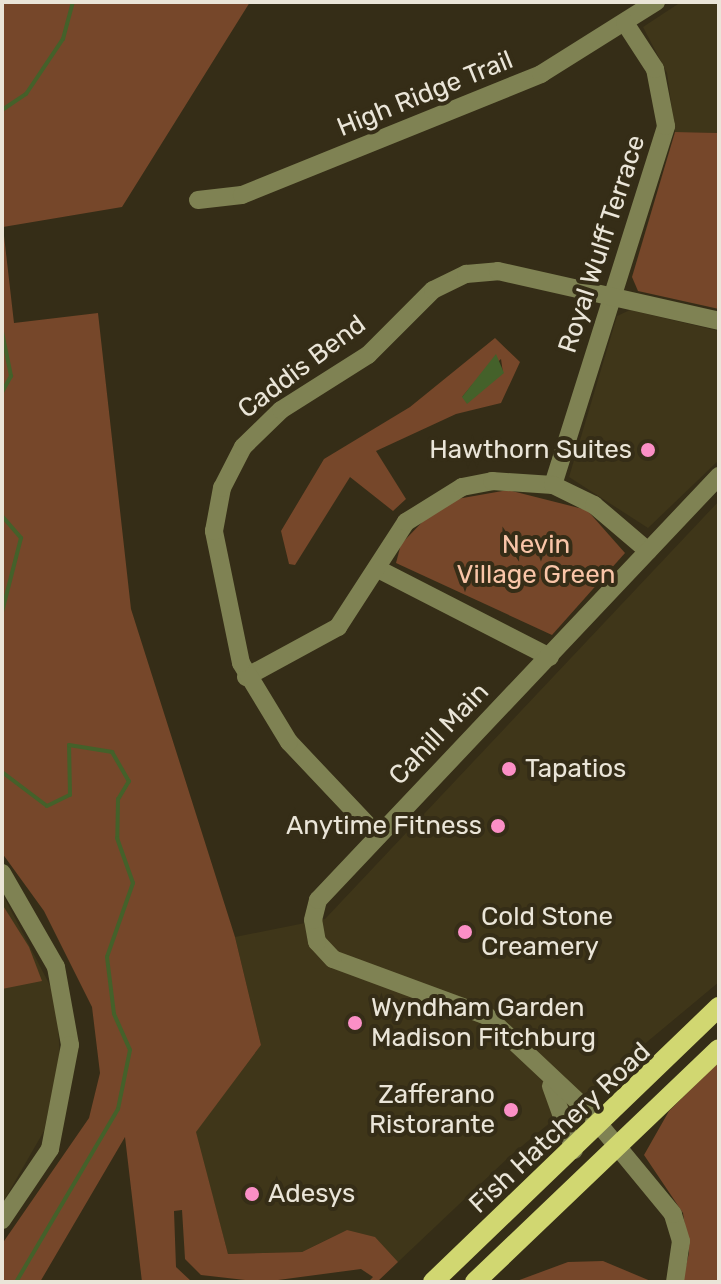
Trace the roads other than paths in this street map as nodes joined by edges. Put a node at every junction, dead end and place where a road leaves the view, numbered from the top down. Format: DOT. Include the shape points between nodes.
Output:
graph roads {
  1 [pos="656,2"];
  2 [pos="625,23"];
  3 [pos="198,200"];
  4 [pos="612,297"];
  5 [pos="719,321"];
  6 [pos="719,476"];
  7 [pos="553,485"];
  8 [pos="648,551"];
  9 [pos="378,569"];
  10 [pos="550,657"];
  11 [pos="246,677"];
  12 [pos="378,836"];
  13 [pos="2,873"];
  14 [pos="719,1007"];
  15 [pos="719,1049"];
  16 [pos="548,1080"];
  17 [pos="601,1126"];
  18 [pos="620,1149"];
  19 [pos="574,1150"];
  20 [pos="2,1220"];
  21 [pos="433,1282"];
  22 [pos="475,1282"];
  23 [pos="675,1282"];
  1 -- 2 [label="street, High Ridge Trail"];
  2 -- 3 [label="street, High Ridge Trail" via="541,74 438,118 242,195"];
  2 -- 4 [label="street, Royal Wulff Terrace" via="655,69 666,126"];
  4 -- 5 [label="street, Caddis Bend"];
  4 -- 7 [label="street, Royal Wulff Terrace"];
  4 -- 11 [label="street, Caddis Bend" via="498,271 458,277 421,300 368,355 256,431 227,474 214,531 227,614"];
  6 -- 8 [label="street, Cahill Main"];
  7 -- 8 [label="street" via="594,505"];
  7 -- 9 [label="street" via="492,481 448,492 406,522"];
  8 -- 10 [label="street, Cahill Main"];
  9 -- 10 [label="street"];
  9 -- 11 [label="street" via="338,627"];
  10 -- 12 [label="street, Cahill Main"];
  11 -- 12 [label="street, Caddis Bend" via="314,773"];
  12 -- 16 [label="street, Cahill Main" via="318,900 314,933 323,951 478,1011"];
  13 -- 20 [label="street" via="56,967 70,1045 50,1149"];
  14 -- 17 [label="main road, Fish Hatchery Road"];
  15 -- 18 [label="main road, Fish Hatchery Road"];
  16 -- 17 [label="street, Cahill Main"];
  16 -- 19 [label="street, Cahill Main"];
  17 -- 18 [label="street, Cahill Main"];
  17 -- 19 [label="main road, Fish Hatchery Road"];
  18 -- 22 [label="main road, Fish Hatchery Road"];
  18 -- 23 [label="street, Cahill Main" via="673,1214 681,1241"];
  19 -- 21 [label="main road, Fish Hatchery Road"];
}
